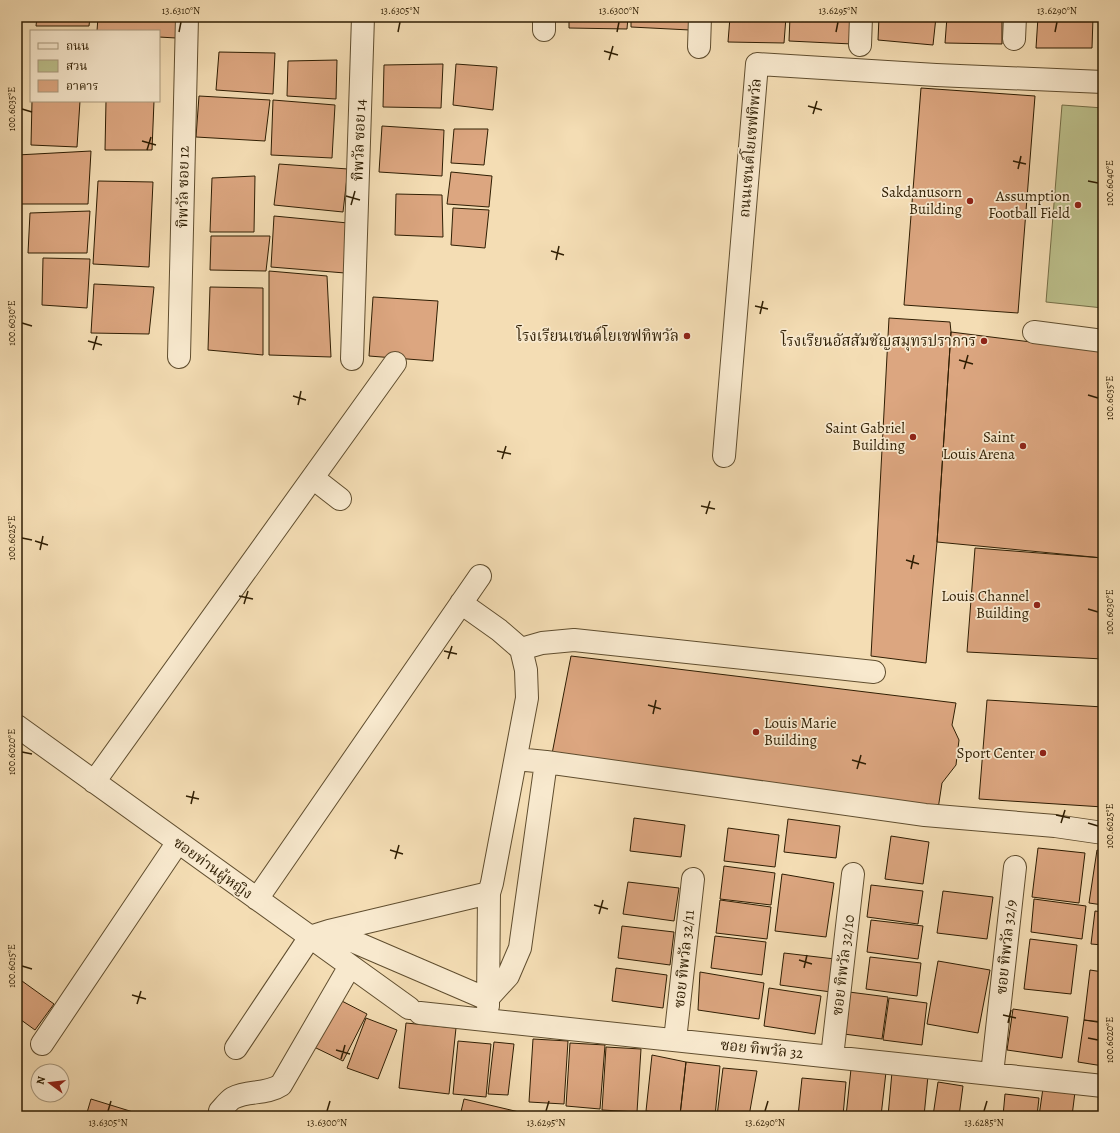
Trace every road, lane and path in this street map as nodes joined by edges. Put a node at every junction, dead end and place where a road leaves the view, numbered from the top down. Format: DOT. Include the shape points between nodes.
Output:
graph roads {
  1 [pos="187,17"];
  2 [pos="363,17"];
  3 [pos="700,17"];
  4 [pos="861,17"];
  5 [pos="1015,17"];
  6 [pos="1014,39"];
  7 [pos="860,45"];
  8 [pos="699,47"];
  9 [pos="1103,82"];
  10 [pos="1034,332"];
  11 [pos="1103,341"];
  12 [pos="179,357"];
  13 [pos="352,359"];
  14 [pos="395,363"];
  15 [pos="724,456"];
  16 [pos="313,478"];
  17 [pos="340,499"];
  18 [pos="480,576"];
  19 [pos="461,603"];
  20 [pos="521,649"];
  21 [pos="874,672"];
  22 [pos="17,726"];
  23 [pos="516,759"];
  24 [pos="546,762"];
  25 [pos="94,782"];
  26 [pos="1103,833"];
  27 [pos="178,842"];
  28 [pos="1015,867"];
  29 [pos="854,874"];
  30 [pos="693,879"];
  31 [pos="489,893"];
  32 [pos="257,899"];
  33 [pos="320,934"];
  34 [pos="350,966"];
  35 [pos="487,998"];
  36 [pos="415,1011"];
  37 [pos="488,1020"];
  38 [pos="675,1040"];
  39 [pos="42,1044"];
  40 [pos="236,1048"];
  41 [pos="832,1057"];
  42 [pos="992,1074"];
  43 [pos="1103,1086"];
  44 [pos="220,1111"];
  1 -- 12 [label="street, ทิพวัล ซอย 12"];
  2 -- 13 [label="street, ทิพวัล ซอย 14"];
  3 -- 8 [label="street"];
  4 -- 7 [label="street"];
  5 -- 6 [label="street"];
  9 -- 15 [label="street, ถนนเซนต์โยเซฟทิพวัล" via="757,64"];
  10 -- 11 [label="street"];
  14 -- 16 [label="street"];
  16 -- 17 [label="street"];
  16 -- 25 [label="street"];
  18 -- 19 [label="street"];
  19 -- 20 [label="street"];
  19 -- 32 [label="street"];
  20 -- 21 [label="street" via="542,643 574,640"];
  20 -- 23 [label="street" via="526,670 527,698"];
  22 -- 25 [label="street, ซอยท่านผู้หญิง"];
  23 -- 24 [label="street"];
  23 -- 31 [label="street"];
  24 -- 26 [label="street" via="925,815 1055,826"];
  24 -- 35 [label="street" via="520,948 508,976"];
  25 -- 27 [label="street, ซอยท่านผู้หญิง"];
  27 -- 32 [label="street, ซอยท่านผู้หญิง"];
  27 -- 39 [label="street"];
  28 -- 42 [label="street, ซอย ทิพวัล 32/9"];
  29 -- 41 [label="street, ซอย ทิพวัล 32/10"];
  30 -- 38 [label="street, ซอย ทิพวัล 32/11"];
  31 -- 33 [label="street"];
  31 -- 35 [label="street"];
  32 -- 33 [label="street, ซอยท่านผู้หญิง"];
  33 -- 34 [label="street, ซอยท่านผู้หญิง"];
  33 -- 35 [label="street"];
  33 -- 40 [label="street"];
  34 -- 36 [label="street, ซอยท่านผู้หญิง"];
  34 -- 44 [label="street" via="281,1085 266,1092 244,1094 232,1099"];
  35 -- 37 [label="street"];
  36 -- 37 [label="street, ซอย ทิพวัล 32"];
  37 -- 38 [label="street, ซอย ทิพวัล 32"];
  38 -- 41 [label="street, ซอย ทิพวัล 32"];
  41 -- 42 [label="street, ซอย ทิพวัล 32"];
  42 -- 43 [label="street, ซอย ทิพวัล 32"];
}
